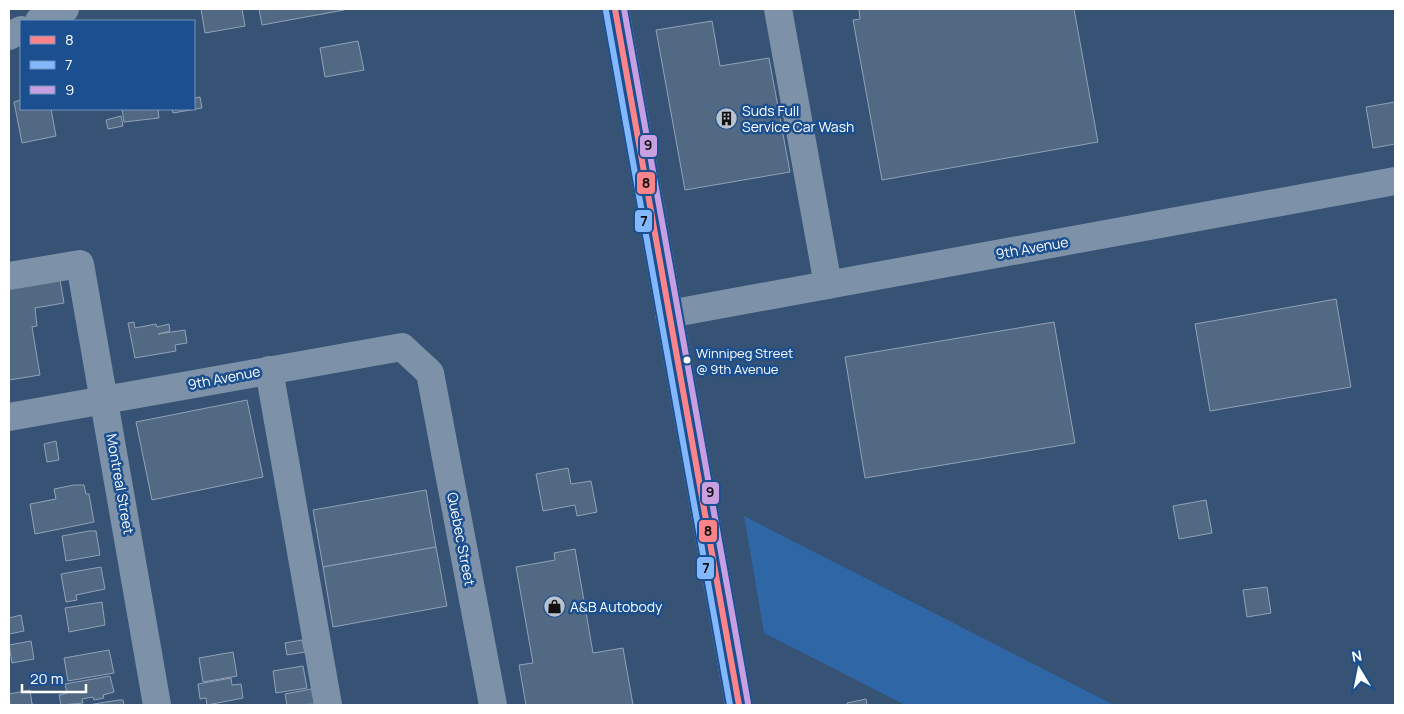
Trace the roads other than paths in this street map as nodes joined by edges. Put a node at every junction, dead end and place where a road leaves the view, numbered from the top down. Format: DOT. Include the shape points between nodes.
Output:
graph roads {
  1 [pos="65,9"];
  2 [pos="615,9"];
  3 [pos="778,9"];
  4 [pos="41,20"];
  5 [pos="1395,181"];
  6 [pos="9,276"];
  7 [pos="828,285"];
  8 [pos="669,314"];
  9 [pos="269,370"];
  10 [pos="430,372"];
  11 [pos="106,400"];
  12 [pos="9,417"];
  13 [pos="157,705"];
  14 [pos="328,705"];
  15 [pos="493,705"];
  16 [pos="739,705"];
  1 -- 4 [label="street"];
  2 -- 8 [label="main road"];
  3 -- 7 [label="street"];
  5 -- 7 [label="street, 9th Avenue"];
  6 -- 11 [label="street, Montreal Street" via="80,264"];
  7 -- 8 [label="street, 9th Avenue"];
  8 -- 16 [label="main road"];
  9 -- 10 [label="street, 9th Avenue" via="402,347"];
  9 -- 11 [label="street, 9th Avenue"];
  9 -- 14 [label="street"];
  10 -- 15 [label="street, Quebec Street"];
  11 -- 12 [label="street, 9th Avenue"];
  11 -- 13 [label="street, Montreal Street"];
}
